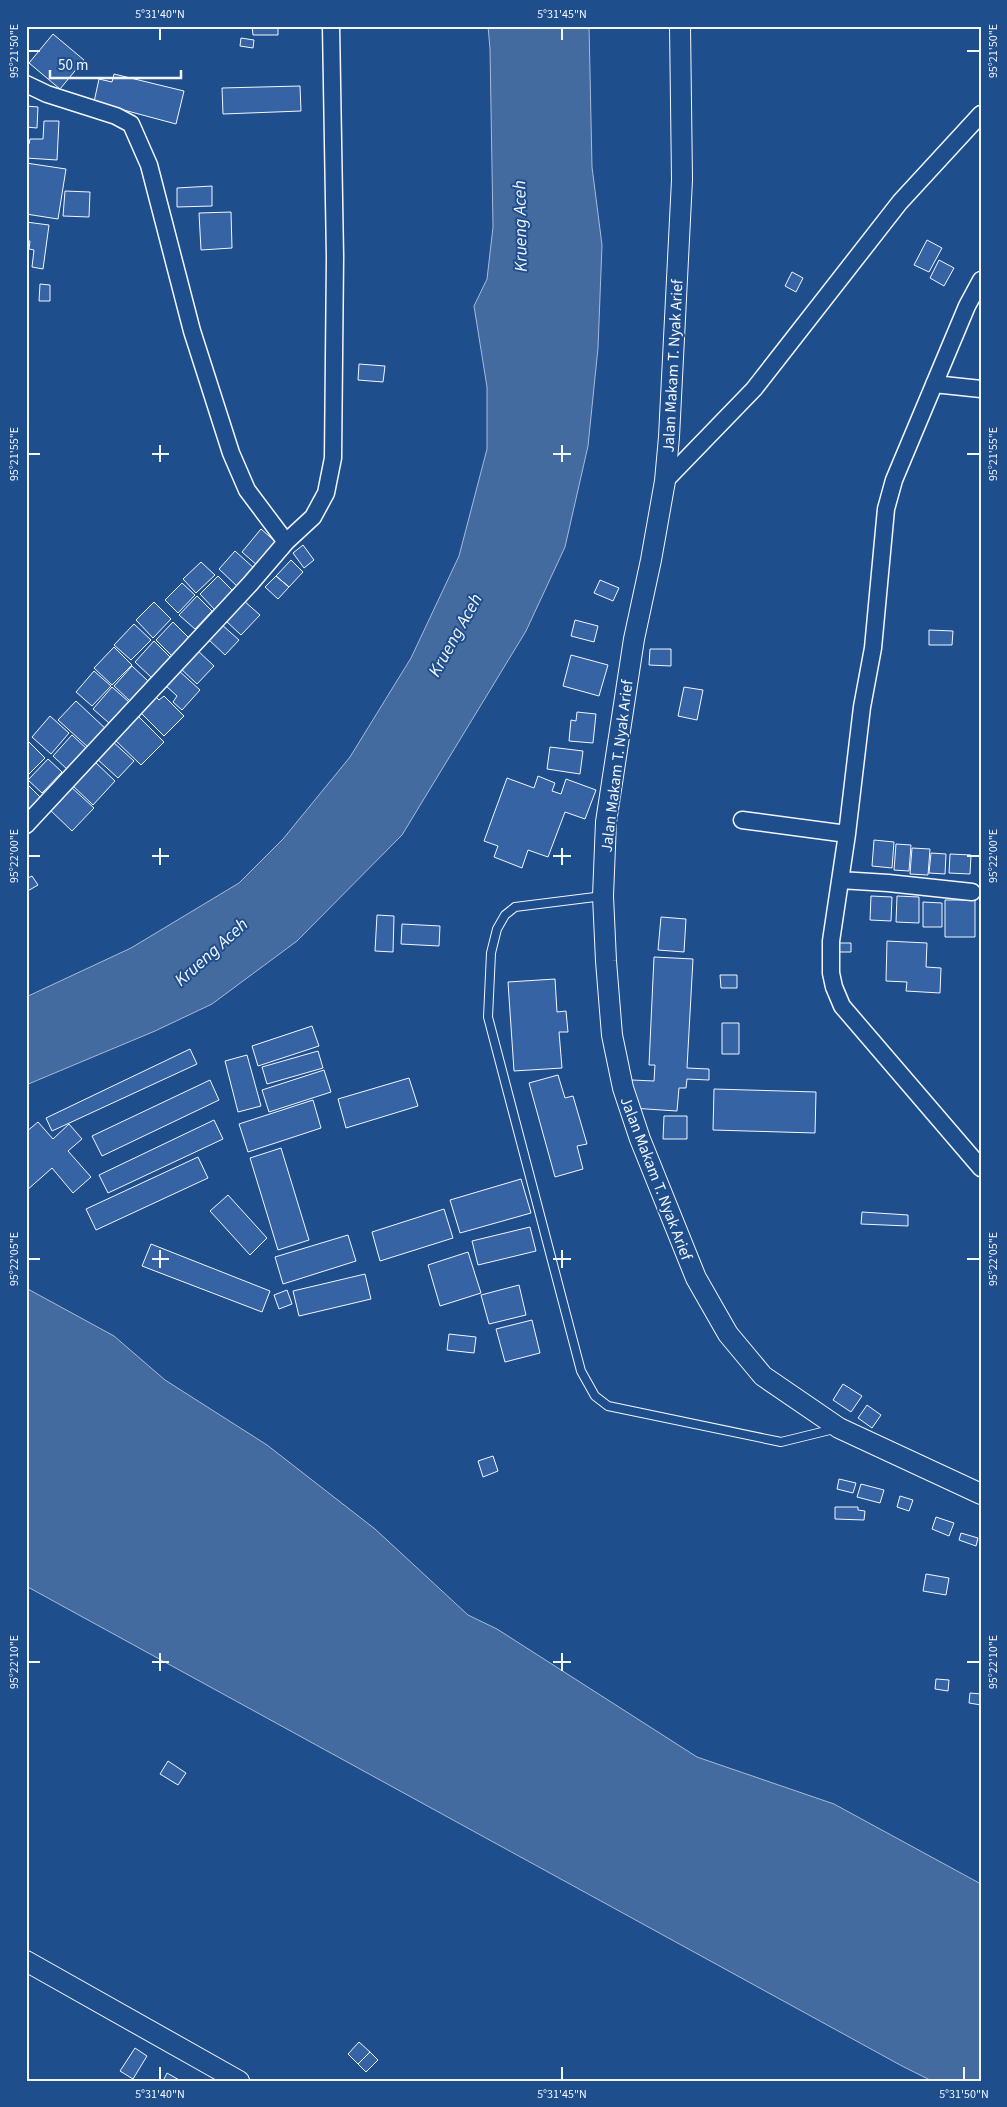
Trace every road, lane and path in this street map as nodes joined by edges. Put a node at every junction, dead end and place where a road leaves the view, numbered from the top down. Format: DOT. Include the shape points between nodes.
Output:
graph roads {
  1 [pos="331,26"];
  2 [pos="680,26"];
  3 [pos="26,84"];
  4 [pos="981,114"];
  5 [pos="981,280"];
  6 [pos="934,384"];
  7 [pos="981,389"];
  8 [pos="665,481"];
  9 [pos="286,542"];
  10 [pos="742,820"];
  11 [pos="26,825"];
  12 [pos="847,834"];
  13 [pos="840,880"];
  14 [pos="972,892"];
  15 [pos="602,896"];
  16 [pos="981,1168"];
  17 [pos="839,1428"];
  18 [pos="981,1494"];
  19 [pos="26,1961"];
  20 [pos="239,2081"];
  1 -- 9 [label="street" via="335,257 333,458 326,493 313,517"];
  2 -- 8 [label="street, Jalan Makam T. Nyak Arief" via="682,180"];
  3 -- 9 [label="street" via="131,124 149,165 192,331 231,453 247,490"];
  4 -- 8 [label="street" via="900,202 754,389"];
  5 -- 6 [label="street" via="966,306"];
  6 -- 7 [label="street"];
  6 -- 12 [label="street" via="894,480 886,509 872,648"];
  8 -- 15 [label="street, Jalan Makam T. Nyak Arief" via="634,639 616,755 606,822"];
  9 -- 11 [label="street"];
  10 -- 12 [label="street"];
  12 -- 13 [label="street"];
  13 -- 14 [label="street"];
  13 -- 16 [label="street" via="831,941 831,973 842,1006"];
  15 -- 17 [label="street, Jalan Makam T. Nyak Arief" via="612,1035 623,1088 696,1278 728,1334 763,1376"];
  15 -- 17 [label="lane" via="515,907 505,915 497,929 491,953 488,1017 580,1371 595,1396 608,1406 781,1442"];
  17 -- 18 [label="street, Jalan Makam T. Nyak Arief"];
  19 -- 20 [label="street"];
}
